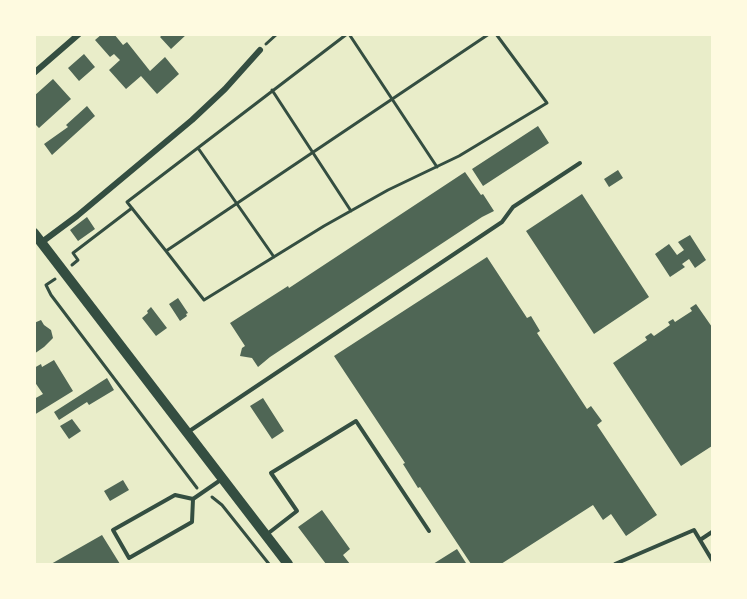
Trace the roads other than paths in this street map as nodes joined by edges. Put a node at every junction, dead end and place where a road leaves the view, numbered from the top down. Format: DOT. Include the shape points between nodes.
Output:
graph roads {
  1 [pos="79,34"];
  2 [pos="260,50"];
  3 [pos="34,73"];
  4 [pos="580,163"];
  5 [pos="34,233"];
  6 [pos="42,242"];
  7 [pos="187,433"];
  8 [pos="222,478"];
  9 [pos="193,499"];
  10 [pos="429,531"];
  11 [pos="712,532"];
  12 [pos="266,535"];
  13 [pos="700,540"];
  14 [pos="712,560"];
  15 [pos="288,564"];
  16 [pos="615,564"];
  1 -- 3 [label="street"];
  2 -- 6 [label="street" via="192,120"];
  4 -- 7 [label="lane" via="513,207 502,222"];
  5 -- 6 [label="main road"];
  6 -- 7 [label="main road"];
  7 -- 8 [label="main road"];
  8 -- 9 [label="lane"];
  8 -- 12 [label="main road"];
  9 -- 9 [label="lane" via="192,522 129,558 113,530 175,495"];
  10 -- 12 [label="lane" via="356,421 271,473 297,511"];
  11 -- 13 [label="lane"];
  12 -- 15 [label="main road"];
  13 -- 14 [label="lane"];
  13 -- 16 [label="lane" via="694,530"];
}
